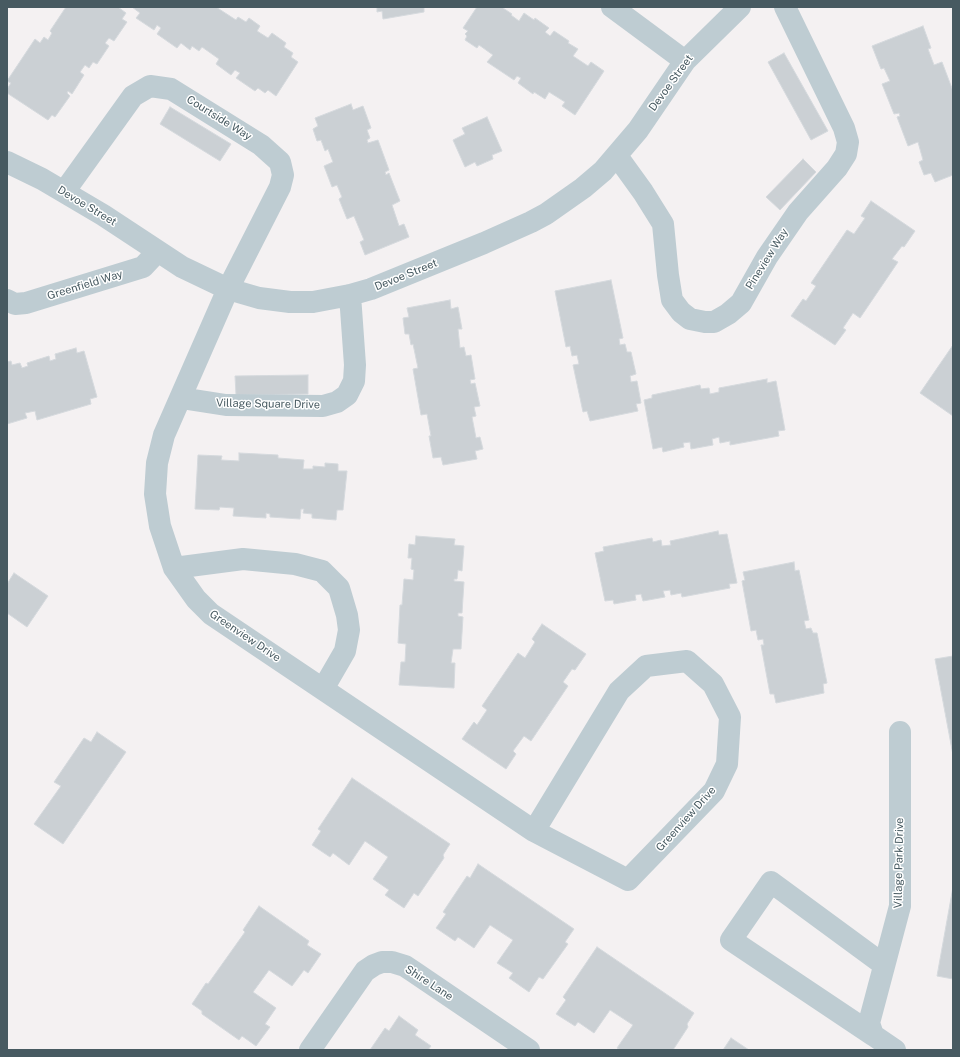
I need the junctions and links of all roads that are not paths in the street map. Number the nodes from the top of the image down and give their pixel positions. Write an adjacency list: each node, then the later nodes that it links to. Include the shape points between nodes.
1 (612, 7): 4 (street)
2 (740, 7): 4 (street, Devoe Street)
3 (785, 7): 5 (street, Pineview Way, via 844,128 848,142 846,154 798,212 740,303 728,314 714,322 690,319 672,300 663,224)
4 (685, 61): 5 (street, Devoe Street)
5 (617, 156): 10 (street, Devoe Street, via 604,171 583,188 536,220)
6 (7, 162): 7 (street, Devoe Street)
7 (64, 192): 8 (street, Devoe Street); 9 (street, Courtside Way, via 132,96 150,86 171,89 262,145 280,162 283,175 280,187)
8 (158, 251): 9 (street, Devoe Street, via 182,267); 11 (street, Greenfield Way, via 143,267 26,303 15,304)
9 (228, 290): 10 (street, Devoe Street, via 290,302 312,302); 12 (street, Greenview Drive)
10 (350, 296): 12 (street, Village Square Drive, via 354,381 348,395 337,402 323,406 226,405)
11 (7, 300)
12 (181, 398): 13 (street, Greenview Drive, via 164,436 157,463 156,494 160,526)
13 (174, 568): 14 (street, Greenview Drive, via 196,599 211,614); 14 (street, via 243,558 295,564 322,571 339,588 349,630 345,651)
14 (323, 689): 16 (street, Greenview Drive)
15 (900, 732): 17 (street, Village Park Drive, via 900,906)
16 (534, 831): 16 (street, Greenview Drive, via 628,880 714,791 727,764 730,717 713,684 686,661 646,666 619,691)
17 (884, 964): 18 (street, Village Park Drive, via 869,1023); 18 (street, via 771,882 731,940)
18 (873, 1035): 21 (street)
19 (310, 1050): 20 (street, Shire Lane, via 365,971 382,962 405,966)
20 (529, 1050)
21 (895, 1050)

